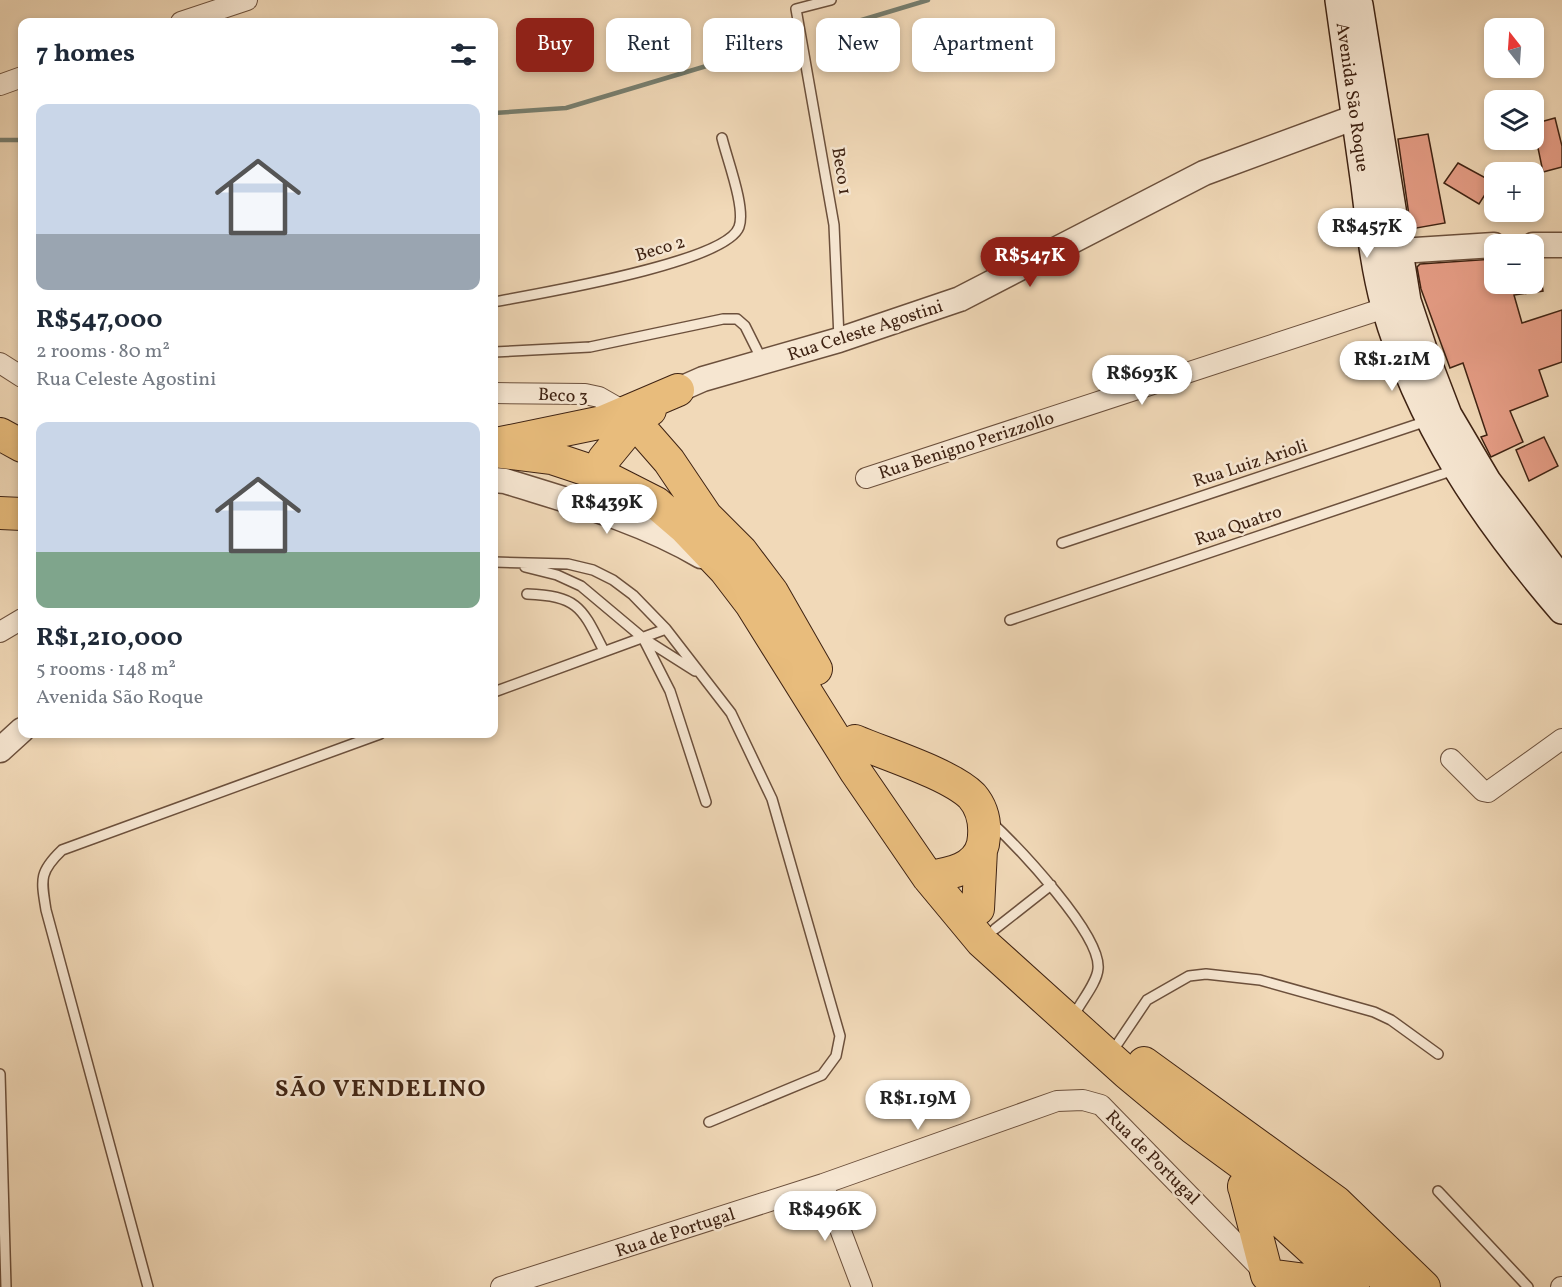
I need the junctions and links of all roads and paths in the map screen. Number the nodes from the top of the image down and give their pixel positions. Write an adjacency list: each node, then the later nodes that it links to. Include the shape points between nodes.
1 (247, 0): 5 (street)
2 (831, 0): 16 (lane, Beco 1, via 796,9 834,225)
3 (1339, 0): 8 (main road, Avenida São Roque)
4 (1358, 0): 8 (main road, Avenida São Roque)
5 (194, 18)
6 (18, 78): 7 (street)
7 (0, 85)
8 (1365, 113): 13 (main road, Avenida São Roque); 14 (main road, Avenida São Roque); 16 (street, Rua Celeste Agostini, via 1204,174 960,299)
9 (722, 138): 15 (lane, Beco 2, via 741,215 739,229 730,240 663,267)
10 (1544, 245): 11 (street)
11 (1562, 245)
12 (1484, 246): 13 (street)
13 (1400, 251): 14 (main road, Avenida São Roque)
14 (1392, 300): 24 (main road, Avenida São Roque); 35 (street, Rua Benigno Perizzollo)
15 (498, 301)
16 (839, 340): 18 (street, Rua Celeste Agostini)
17 (498, 352): 18 (lane, via 590,347 737,319 745,326)
18 (763, 362): 21 (street, Rua Celeste Agostini)
19 (0, 363): 20 (street)
20 (18, 374)
21 (678, 390): 23 (highway); 32 (highway, via 667,413)
22 (498, 393): 23 (street, Beco 3, via 585,394 599,397)
23 (632, 416): 26 (highway); 31 (highway); 32 (highway)
24 (1438, 418): 34 (main road, Avenida São Roque); 40 (lane, Rua Luiz Arioli)
25 (0, 434): 27 (highway)
26 (498, 444): 31 (highway, via 562,447); 43 (highway, via 597,473 656,503)
27 (18, 445)
28 (0, 447): 29 (highway)
29 (18, 447)
30 (0, 456): 33 (highway)
31 (604, 459): 39 (highway)
32 (669, 461): 39 (highway)
33 (18, 465)
34 (1466, 466): 44 (main road, Avenida São Roque, via 1487,481); 46 (main road, Avenida São Roque, via 1498,530); 47 (lane, Rua Quatro)
35 (866, 478)
36 (498, 480): 43 (street, via 623,518 668,536)
37 (0, 513): 38 (highway)
38 (18, 514)
39 (706, 516): 58 (highway, via 741,551 772,592)
40 (1062, 543)
41 (498, 562): 42 (lane)
42 (511, 563): 49 (lane, via 568,564 593,570 633,595); 51 (lane, via 581,586)
43 (725, 570): 64 (highway, via 752,604 856,772)
44 (1562, 581)
45 (527, 594): 52 (lane, via 569,600 584,612)
46 (1562, 610)
47 (1010, 620)
48 (18, 621): 50 (street)
49 (666, 629): 51 (lane); 53 (lane)
50 (0, 632)
51 (643, 638): 52 (lane); 53 (lane); 61 (lane, via 670,691)
52 (604, 651): 54 (lane)
53 (700, 674): 71 (lane, via 731,713 772,799 840,1036 836,1056 822,1075)
54 (498, 691)
55 (18, 734): 59 (street)
56 (369, 738): 81 (lane, via 62,850 46,865 41,879 46,910)
57 (1562, 739): 60 (street, via 1488,792)
58 (855, 741): 62 (highway, via 950,781 972,796); 64 (highway, via 917,836)
59 (0, 750)
60 (1451, 759)
61 (706, 802)
62 (983, 814): 63 (highway); 65 (lane)
63 (981, 850): 64 (highway, via 973,863); 66 (highway)
64 (938, 876): 66 (highway); 72 (highway, via 982,942)
65 (1051, 885): 66 (lane); 67 (lane, via 1094,947 1098,962 1098,971)
66 (986, 919): 67 (highway)
67 (1077, 1010): 68 (highway)
68 (1118, 1043): 69 (lane, via 1147,1000 1189,976 1206,974 1260,980 1374,1012); 79 (highway, via 1336,1202)
69 (1438, 1054)
70 (0, 1074): 80 (lane)
71 (709, 1122)
72 (1192, 1127): 74 (highway); 77 (highway)
73 (823, 1184): 78 (street, Rua de Portugal, via 1057,1101 1083,1100 1101,1105); 82 (street, Rua de Portugal); 83 (street)
74 (1244, 1186): 76 (highway); 78 (highway)
75 (1438, 1191): 86 (lane)
76 (1295, 1235): 77 (highway); 78 (highway); 84 (highway)
77 (1344, 1239): 79 (highway)
78 (1267, 1275): 84 (highway)
79 (1408, 1281): 85 (highway)
80 (6, 1287)
81 (148, 1287)
82 (501, 1287)
83 (862, 1287)
84 (1353, 1287)
85 (1436, 1287)
86 (1528, 1287)

